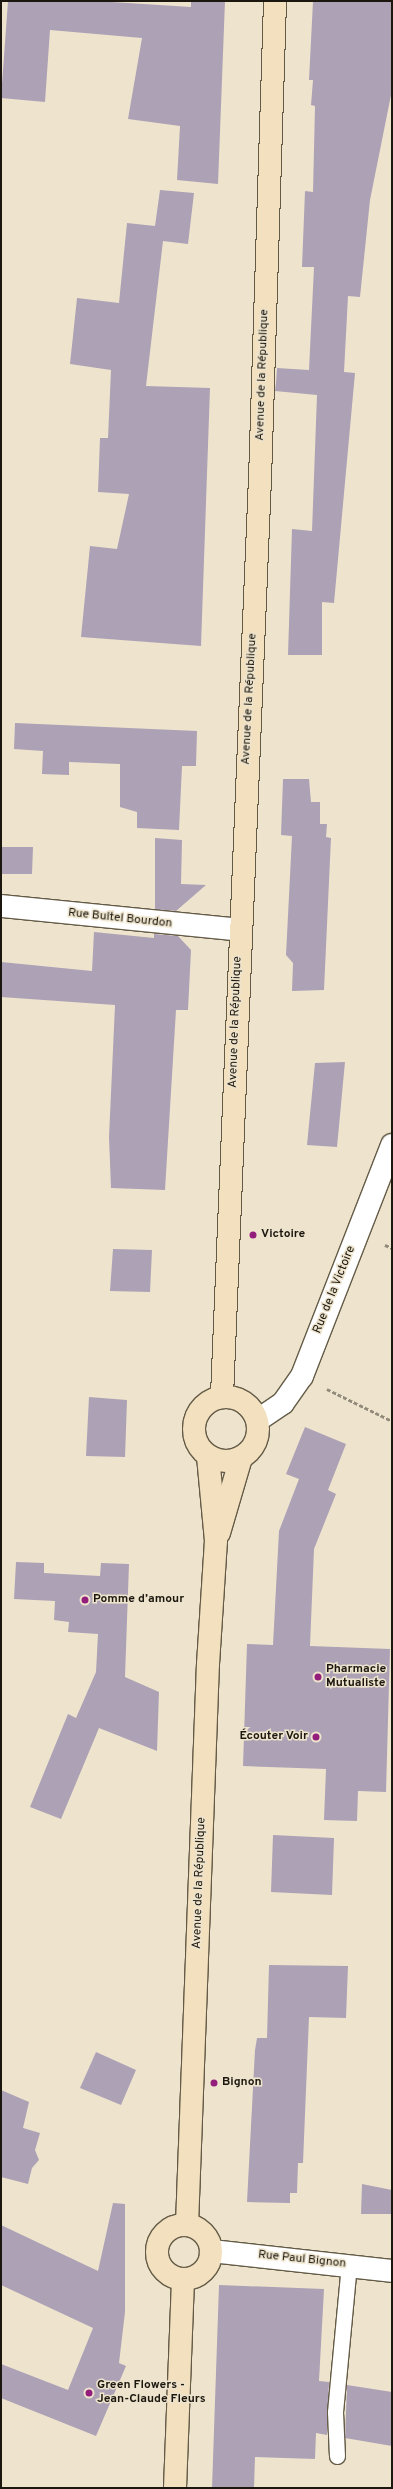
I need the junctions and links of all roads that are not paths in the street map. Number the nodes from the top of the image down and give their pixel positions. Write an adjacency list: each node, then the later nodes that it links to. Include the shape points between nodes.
1 (275, 1): 3 (main road, Avenue de la République, via 260,471)
2 (1, 906): 3 (street, Rue Bultel Bourdon)
3 (240, 930): 5 (main road, Avenue de la République)
4 (392, 1145): 6 (street, Rue de la Victoire, via 302,1376 283,1404)
5 (222, 1396): 6 (main road, via 244,1401); 7 (main road, via 204,1405 194,1422 196,1441)
6 (258, 1420): 8 (main road, via 259,1433 254,1446)
7 (208, 1456): 8 (main road, via 220,1461); 9 (main road, Avenue de la République)
8 (240, 1458): 9 (main road, Avenue de la République)
9 (216, 1542): 10 (main road, Avenue de la République, via 207,1677)
10 (187, 2225): 11 (main road, via 208,2239); 14 (main road, via 174,2226 164,2233 157,2250 162,2268 171,2277)
11 (211, 2251): 12 (street, Rue Paul Bignon); 14 (main road, via 204,2271)
12 (349, 2265): 13 (street, Rue Paul Bignon); 15 (lane, via 334,2412)
13 (392, 2272)
14 (183, 2280): 16 (main road)
15 (337, 2456)
16 (174, 2488)

